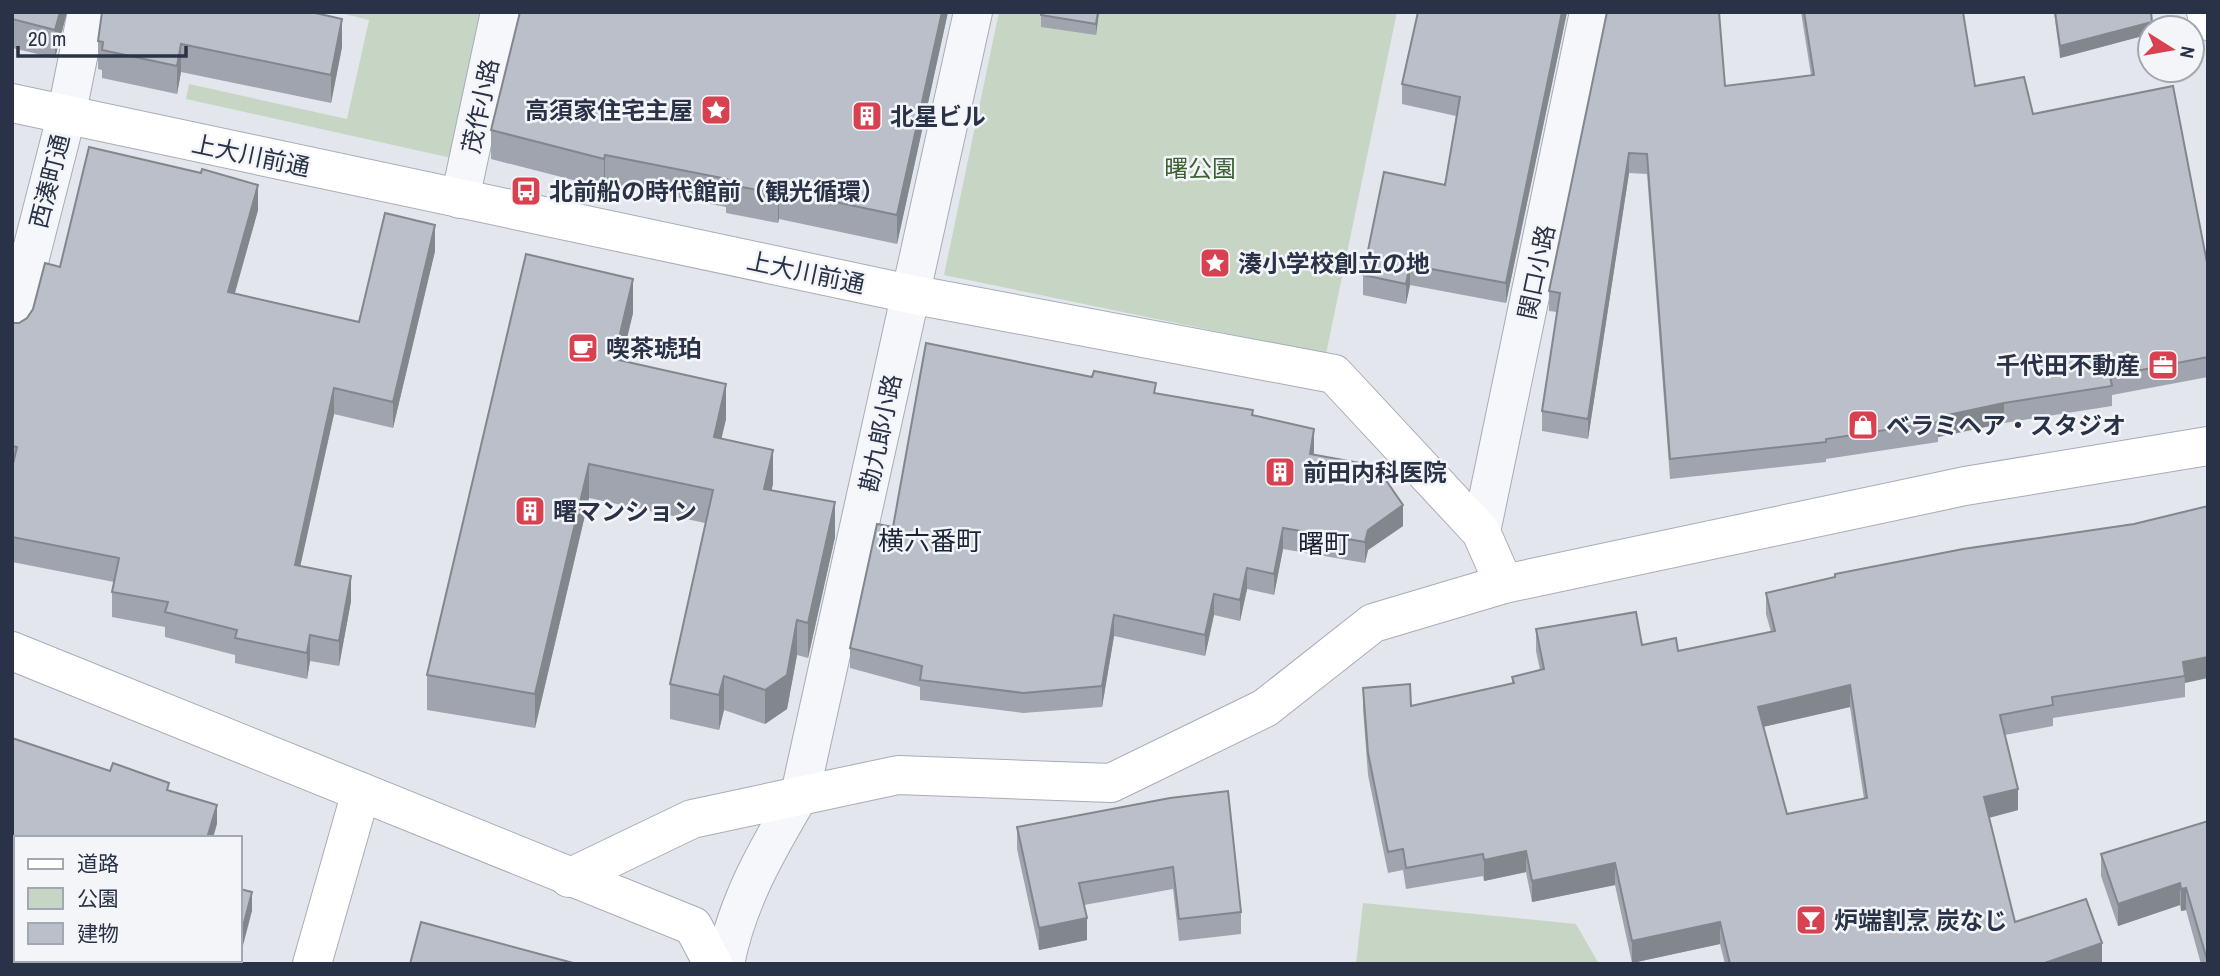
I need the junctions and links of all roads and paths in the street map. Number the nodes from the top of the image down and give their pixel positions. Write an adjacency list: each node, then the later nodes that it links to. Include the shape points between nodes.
1 (87, 12): 8 (street, 西湊町通)
2 (500, 12): 9 (street, 茂作小路)
3 (973, 12): 10 (street, 勘九郎小路)
4 (1589, 12): 13 (street, 関口小路)
5 (2206, 12): 6 (street)
6 (2208, 20)
7 (12, 103): 8 (street, 上大川前通)
8 (66, 117): 9 (street, 上大川前通); 11 (street, 西湊町通)
9 (460, 199): 10 (street, 上大川前通)
10 (910, 294): 13 (street, 上大川前通, via 1334,374); 17 (street, 勘九郎小路)
11 (12, 328)
12 (2208, 446): 14 (street, via 1965,486)
13 (1481, 532): 14 (street, 上大川前通)
14 (1504, 584): 17 (street, via 1373,623 1265,708 1111,783 898,775)
15 (12, 651): 16 (street)
16 (361, 792): 18 (street); 19 (street)
17 (800, 794): 18 (street, via 692,819); 21 (street, 勘九郎小路, via 748,890)
18 (569, 878): 20 (street, via 694,926)
19 (312, 964)
20 (713, 964)
21 (725, 964)

